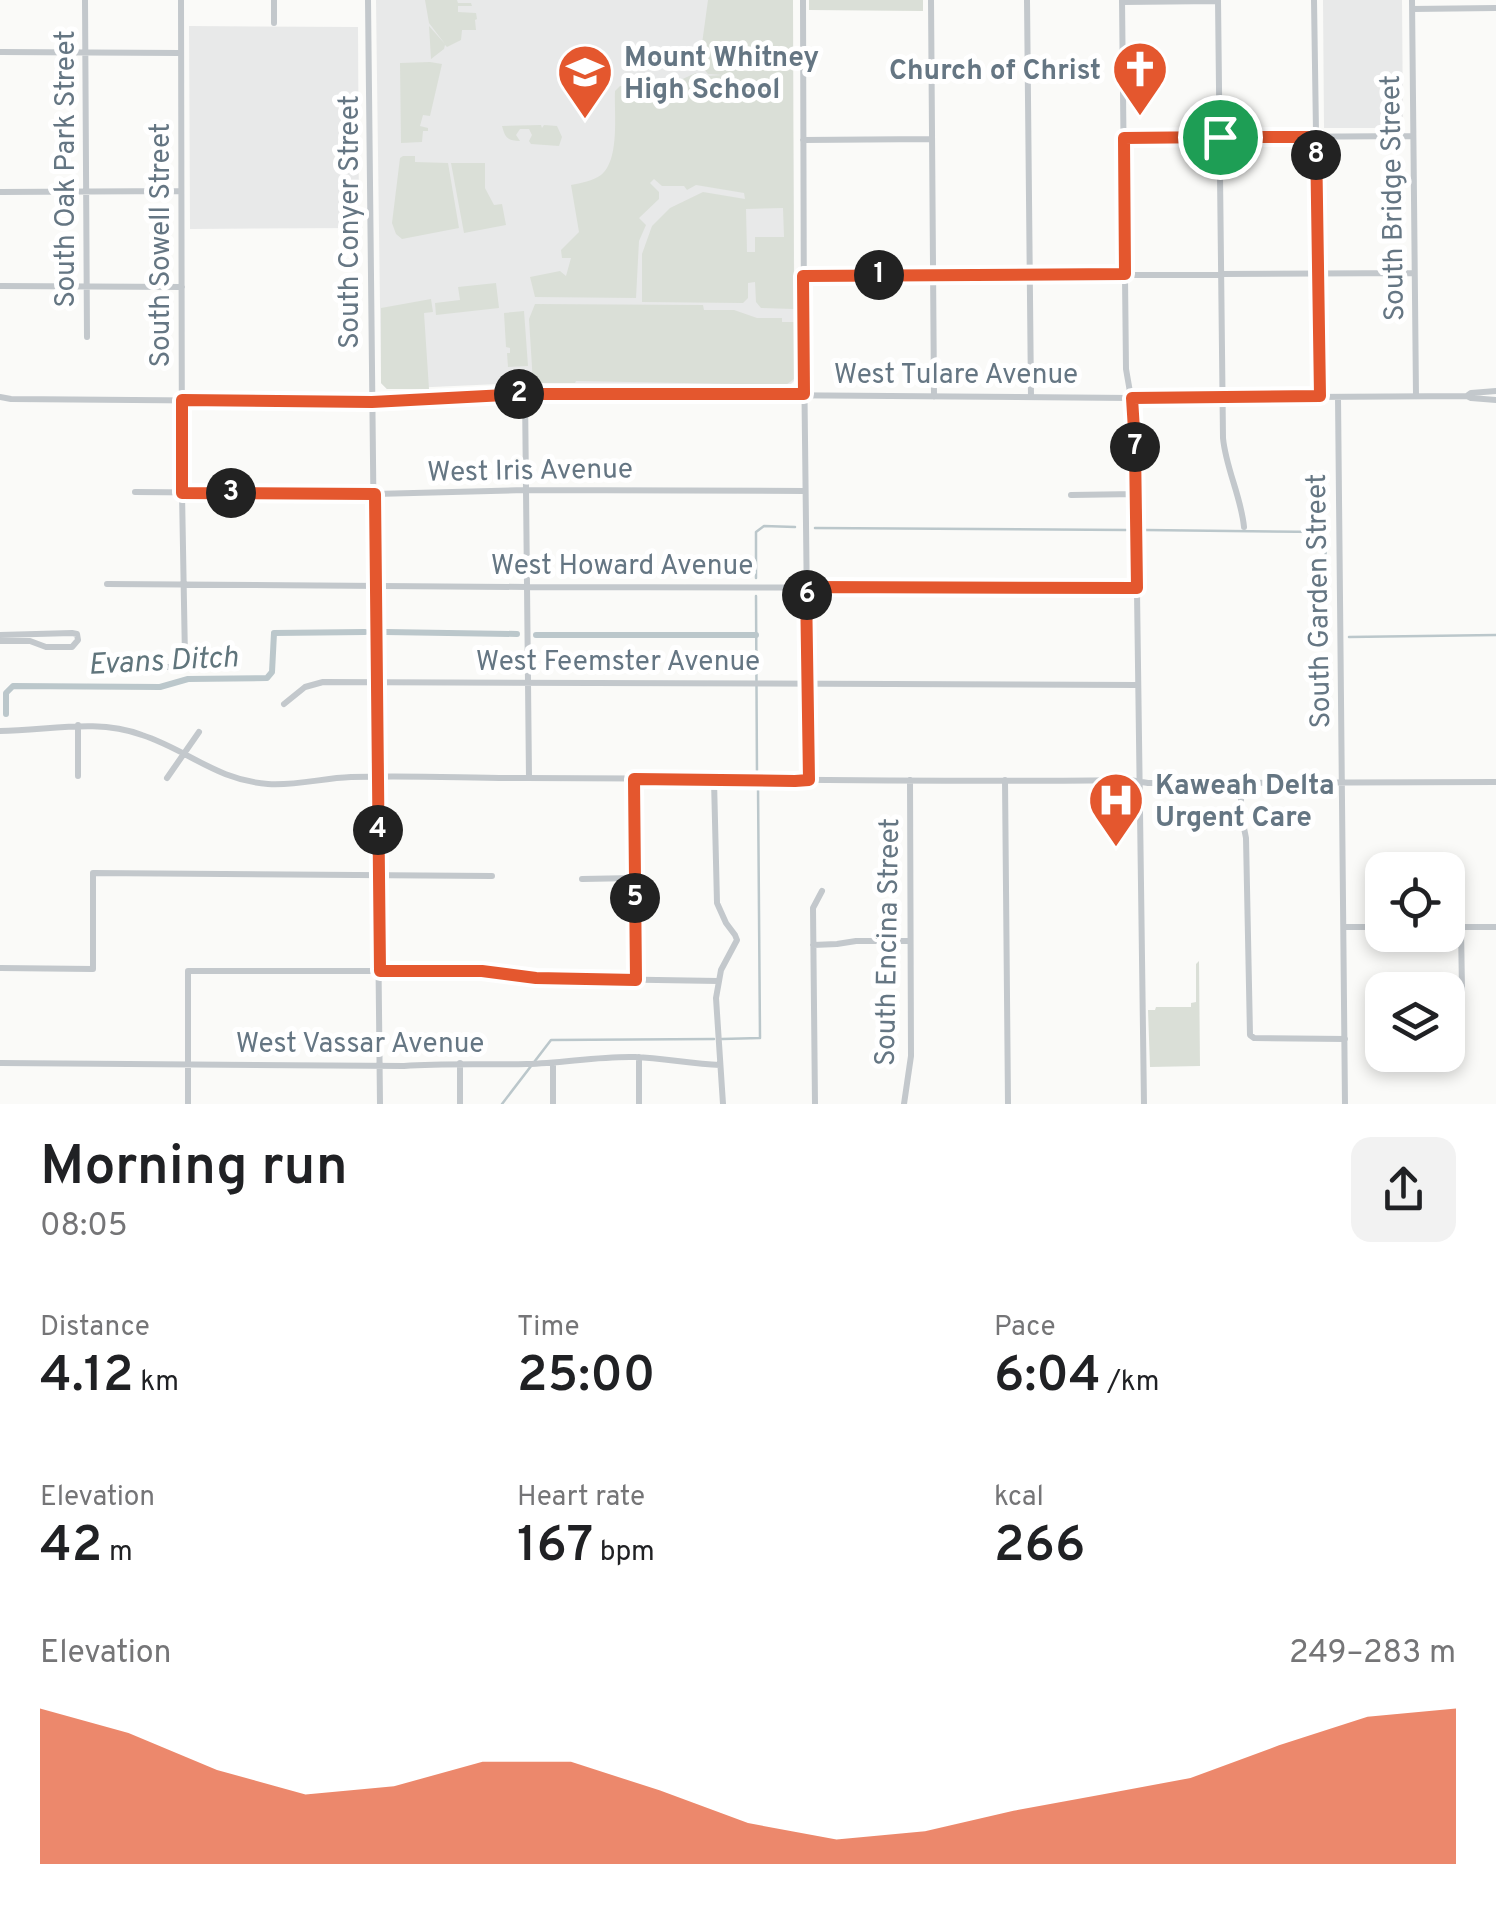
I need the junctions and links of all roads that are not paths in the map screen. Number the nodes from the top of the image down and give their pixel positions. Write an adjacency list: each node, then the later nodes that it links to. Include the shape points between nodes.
1 (85, 0): 16 (street, South Oak Park Street)
2 (180, 0): 17 (street, South Sowell Street)
3 (274, 0): 14 (street)
4 (368, 0): 52 (street, South Conyer Street)
5 (803, 0): 23 (street)
6 (931, 0): 22 (street)
7 (1027, 0): 30 (street)
8 (1314, 0): 20 (street)
9 (1412, 0): 13 (street, South Bridge Street)
10 (1122, 1): 11 (street); 21 (street)
11 (1218, 1): 19 (street)
12 (1496, 8): 13 (street)
13 (1412, 10): 18 (street, South Bridge Street)
14 (274, 24)
15 (0, 52): 16 (street)
16 (86, 52): 17 (street); 25 (street, South Oak Park Street)
17 (180, 53): 26 (street, South Sowell Street)
18 (1413, 136): 20 (street); 28 (street, South Bridge Street)
19 (1220, 137): 20 (street); 21 (street); 32 (street)
20 (1316, 137): 27 (street)
21 (1124, 138): 31 (street)
22 (932, 139): 23 (street); 29 (street)
23 (803, 140): 33 (street)
24 (0, 192): 25 (street)
25 (86, 192): 26 (street); 35 (street, South Oak Park Street)
26 (182, 192): 36 (street, South Sowell Street)
27 (1318, 273): 28 (street); 32 (street); 43 (street)
28 (1414, 273): 44 (street, South Bridge Street)
29 (932, 274): 30 (street); 33 (street); 41 (street)
30 (1030, 274): 31 (street); 47 (street)
31 (1125, 274): 32 (street); 49 (street)
32 (1222, 274): 42 (street)
33 (803, 276): 40 (street)
34 (0, 286): 35 (street)
35 (86, 286): 36 (street); 37 (street, South Oak Park Street)
36 (182, 287): 50 (street, South Sowell Street)
37 (87, 337)
38 (1496, 391): 45 (street)
39 (525, 394): 40 (street, West Tulare Avenue); 52 (street, West Tulare Avenue); 53 (street)
40 (804, 394): 41 (street, West Tulare Avenue); 54 (street)
41 (934, 396): 47 (street, West Tulare Avenue)
42 (1222, 396): 43 (street, West Tulare Avenue); 49 (street, West Tulare Avenue); 60 (street, via 1224,454)
43 (1320, 396): 48 (street, West Tulare Avenue)
44 (1416, 396): 45 (street, West Tulare Avenue); 48 (street, West Tulare Avenue)
45 (1467, 396): 51 (street)
46 (0, 397): 50 (street, West Tulare Avenue)
47 (1031, 397): 49 (street, West Tulare Avenue)
48 (1338, 397): 88 (street, South Garden Street)
49 (1132, 398): 58 (street)
50 (182, 400): 52 (street, West Tulare Avenue); 56 (street, South Sowell Street)
51 (1496, 400)
52 (372, 402): 57 (street, South Conyer Street)
53 (525, 490): 54 (street, West Iris Avenue); 57 (street, West Iris Avenue); 64 (street)
54 (805, 491): 65 (street)
55 (135, 492): 56 (street, West Iris Avenue)
56 (182, 493): 57 (street, West Iris Avenue); 62 (street, South Sowell Street)
57 (375, 494): 63 (street, South Conyer Street)
58 (1136, 494): 59 (street); 66 (street)
59 (1071, 495)
60 (1244, 528)
61 (107, 584): 62 (street, West Howard Avenue)
62 (183, 584): 63 (street, West Howard Avenue); 68 (street, South Sowell Street, via 185,658 178,668)
63 (376, 585): 64 (street, West Howard Avenue); 69 (street, South Conyer Street)
64 (527, 587): 65 (street, West Howard Avenue); 70 (street)
65 (806, 587): 66 (street, West Howard Avenue); 71 (street)
66 (1137, 588): 72 (street)
67 (0, 638): 67 (street, via 46,647 72,647 78,640 75,633)
68 (106, 667)
69 (376, 682): 70 (street, West Feemster Avenue); 73 (street, West Feemster Avenue, via 324,682); 80 (street, South Conyer Street)
70 (528, 682): 71 (street, West Feemster Avenue); 81 (street)
71 (807, 684): 72 (street, West Feemster Avenue); 84 (street)
72 (1138, 685): 87 (street)
73 (284, 704)
74 (78, 725): 75 (street); 77 (street, via 120,728); 78 (street)
75 (0, 731)
76 (199, 732): 77 (street)
77 (184, 755): 79 (street); 80 (street, via 265,784)
78 (78, 776)
79 (168, 778)
80 (378, 778): 81 (street); 91 (street, South Conyer Street)
81 (529, 778): 82 (street)
82 (634, 779): 83 (street); 93 (street)
83 (714, 780): 84 (street); 105 (street, via 717,903 737,940)
84 (809, 780): 85 (street)
85 (910, 780): 86 (street); 100 (street, South Encina Street)
86 (1005, 780): 87 (street); 122 (street)
87 (1139, 782): 90 (street); 123 (street)
88 (1342, 782): 89 (street); 90 (street); 96 (street, South Garden Street)
89 (1496, 782)
90 (1241, 783): 106 (street, via 1250,1035)
91 (379, 874): 92 (street); 102 (street, via 93,873 93,968); 103 (street, South Conyer Street)
92 (492, 876)
93 (635, 878): 94 (street); 104 (street)
94 (582, 879)
95 (822, 891): 101 (street, via 812,908)
96 (1344, 927): 97 (street); 106 (street, South Garden Street)
97 (1365, 927)
98 (1465, 927): 99 (street)
99 (1496, 927)
100 (910, 941): 101 (street); 121 (street, South Encina Street, via 911,1056)
101 (813, 945): 120 (street)
102 (0, 968)
103 (380, 971): 104 (street); 111 (street, via 188,971); 113 (street, South Conyer Street)
104 (636, 980): 105 (street)
105 (718, 981): 112 (street)
106 (1344, 1039): 124 (street, South Garden Street)
107 (639, 1057): 110 (street, West Vassar Avenue); 112 (street, West Vassar Avenue); 118 (street)
108 (0, 1063): 111 (street, West Vassar Avenue)
109 (460, 1063): 110 (street, West Vassar Avenue); 113 (street, West Vassar Avenue); 116 (street)
110 (553, 1063): 117 (street)
111 (188, 1064): 113 (street, West Vassar Avenue); 114 (street)
112 (720, 1065): 119 (street)
113 (380, 1066): 115 (street, South Conyer Street)
114 (188, 1104)
115 (380, 1104)
116 (460, 1104)
117 (553, 1104)
118 (639, 1104)
119 (722, 1104)
120 (814, 1104)
121 (904, 1104)
122 (1008, 1104)
123 (1144, 1104)
124 (1345, 1104)

